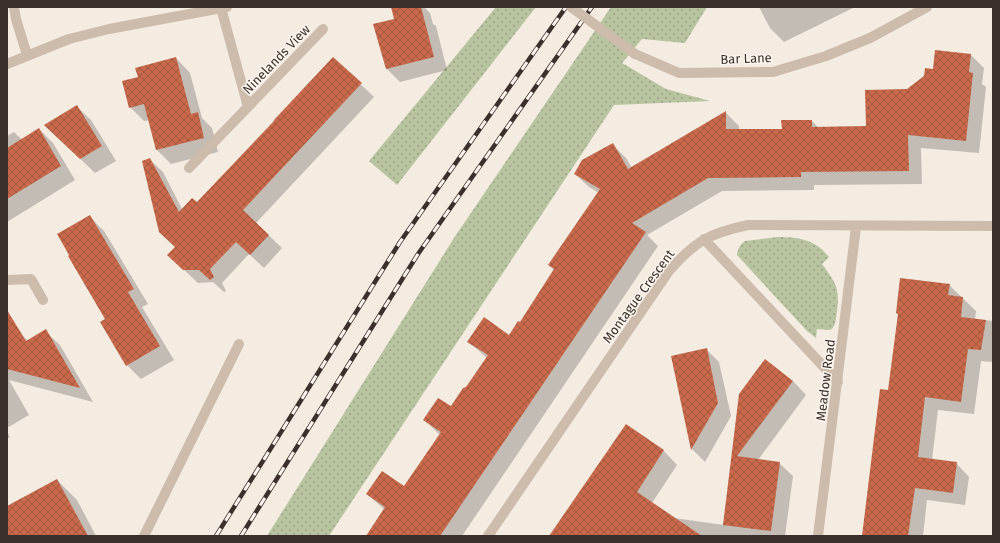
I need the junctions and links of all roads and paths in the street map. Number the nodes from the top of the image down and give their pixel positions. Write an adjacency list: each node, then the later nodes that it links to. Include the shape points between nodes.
1 (14, 7): 6 (street)
2 (571, 7): 3 (street, Bar Lane, bridge, via 635,54 679,73 773,72 826,56 870,38)
3 (927, 7)
4 (224, 8): 6 (street, via 109,29 69,39); 8 (street, Ninelands View)
5 (323, 29): 8 (street, Ninelands View)
6 (27, 55): 7 (street)
7 (7, 64)
8 (248, 107): 9 (street, Ninelands View)
9 (189, 168)
10 (993, 226): 11 (street, Montague Crescent)
11 (856, 227): 12 (street, Montague Crescent, via 748,225 725,230); 16 (street, Meadow Road)
12 (704, 239): 16 (street); 18 (street, Montague Crescent, via 684,253 669,271)
13 (7, 280): 14 (street, via 31,279)
14 (43, 300)
15 (239, 344): 17 (street)
16 (838, 382): 19 (street, Meadow Road)
17 (144, 536)
18 (488, 536)
19 (818, 536)

